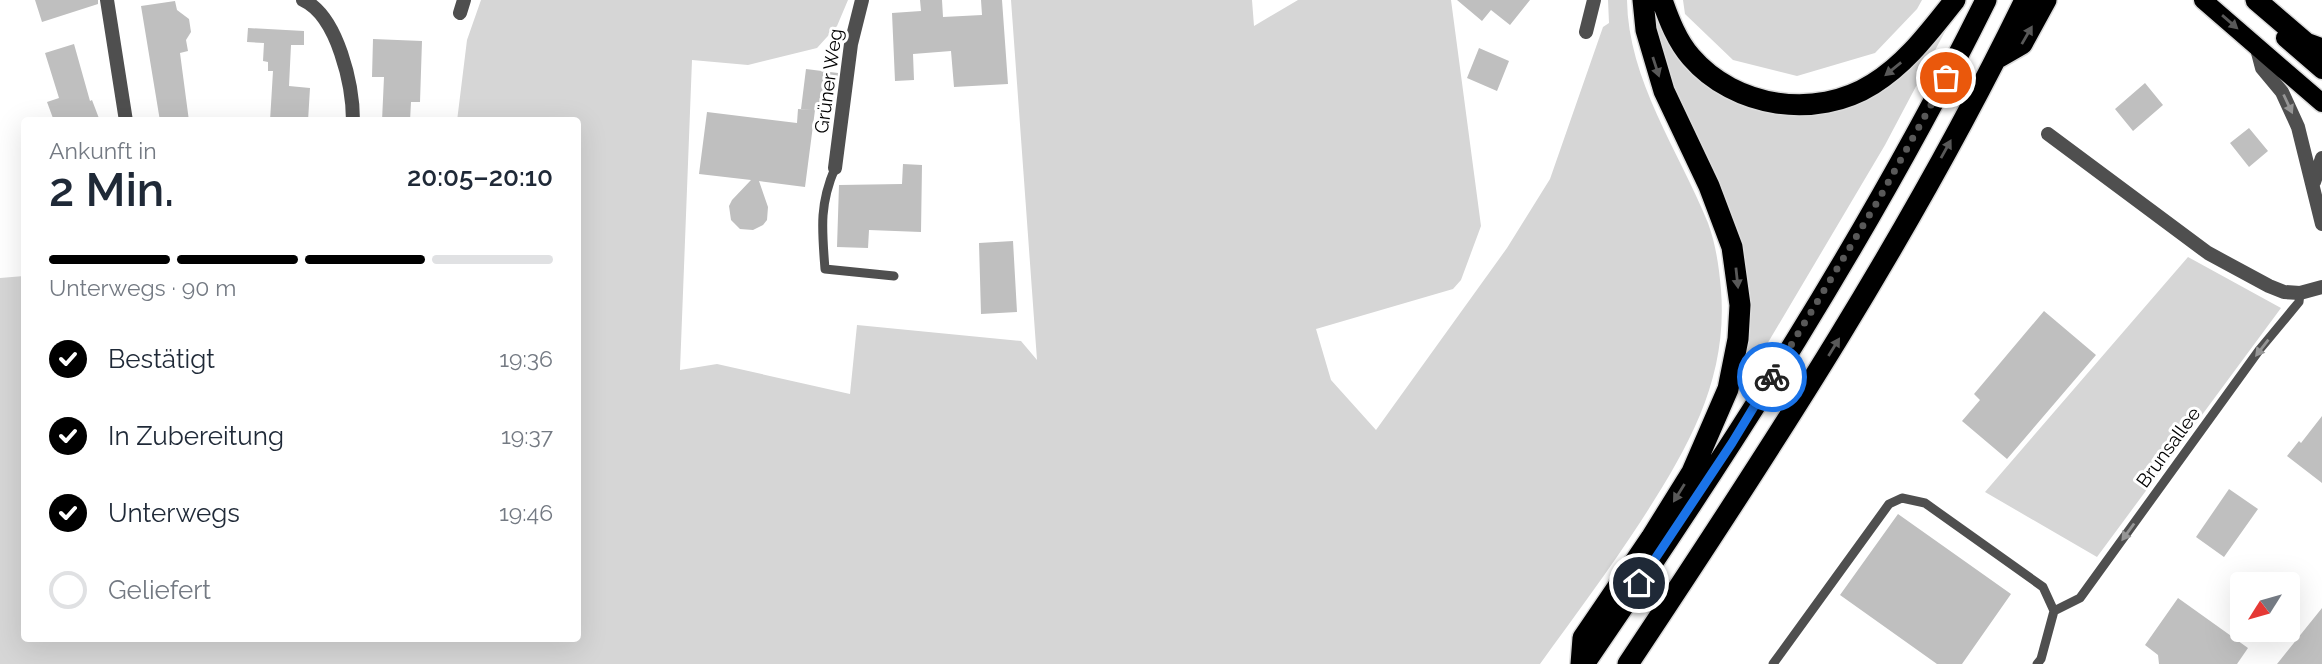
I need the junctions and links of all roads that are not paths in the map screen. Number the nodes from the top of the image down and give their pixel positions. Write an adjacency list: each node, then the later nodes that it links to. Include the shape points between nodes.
1 (107, 0): 20 (street)
2 (303, 0): 21 (street, via 316,6 339,47 353,96)
3 (862, 0): 24 (street, Grüner Weg, via 851,44)
4 (1594, 0): 14 (street)
5 (1643, 0): 32 (highway, one-way to 32, via 1646,30 1664,91 1732,247 1740,305 1738,339 1728,388 1698,460 1583,638)
6 (1662, 0): 7 (highway, one-way to 6, via 1908,57 1872,85 1805,106 1763,101 1706,72 1679,40)
7 (1955, 0)
8 (1986, 0): 32 (highway, via 1879,199 1745,423)
9 (2025, 0): 17 (highway)
10 (2046, 0): 17 (highway, one-way to 10, via 2022,44)
11 (2203, 0): 15 (main road, one-way to 15)
12 (2244, 0): 18 (main road)
13 (2256, 0): 16 (highway, via 2306,43)
14 (1586, 32)
15 (2256, 45): 19 (main road); 25 (street, one-way to 25, via 2262,68 2282,92 2298,127)
16 (2322, 49)
17 (1996, 59): 33 (highway, one-way to 17, via 1857,311)
18 (2322, 70)
19 (2322, 103)
20 (125, 117)
21 (353, 117)
22 (2048, 134): 29 (street, via 2208,253 2269,286)
23 (2322, 158): 25 (street)
24 (835, 168): 27 (lane, via 825,191 825,269)
25 (2314, 184): 26 (street)
26 (2322, 224)
27 (894, 276)
28 (2322, 287): 29 (street)
29 (2300, 293): 30 (lane, Brunsallee, one-way to 30, via 2299,302 2080,598)
30 (2054, 611): 31 (lane); 34 (lane, via 2043,587 1925,503 1902,498 1889,504)
31 (2041, 662)
32 (1583, 664)
33 (1629, 664)
34 (1773, 664)

